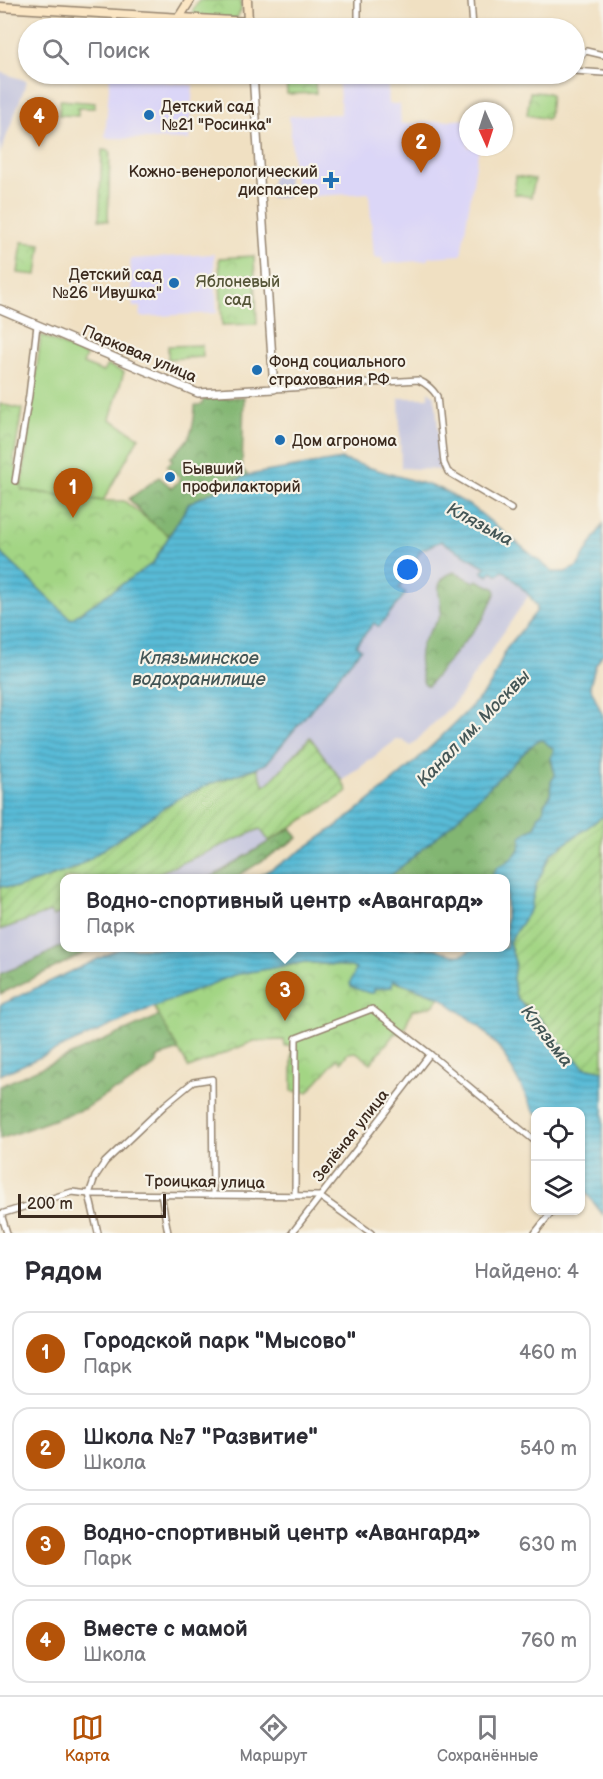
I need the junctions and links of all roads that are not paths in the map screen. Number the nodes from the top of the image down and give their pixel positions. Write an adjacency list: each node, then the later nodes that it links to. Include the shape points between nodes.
1 (190, 0): 7 (main road)
2 (246, 0): 8 (main road)
3 (358, 0): 9 (street)
4 (471, 0): 10 (street)
5 (0, 7): 6 (main road)
6 (163, 18)
7 (179, 18)
8 (248, 18)
9 (358, 18)
10 (472, 18)
11 (585, 52): 12 (street)
12 (603, 55)
13 (585, 72): 14 (street)
14 (603, 73)
15 (254, 84): 18 (street)
16 (0, 309): 17 (street, Парковая улица)
17 (38, 325): 18 (street, Парковая улица, via 198,393); 19 (street)
18 (274, 389): 20 (street, Парковая улица, via 418,380 432,388 436,396 448,472)
19 (15, 482)
20 (511, 509)
21 (430, 1054): 22 (street); 26 (street, via 372,1009 296,1038); 27 (street, Зелёная улица)
22 (531, 1138)
23 (89, 1194): 24 (street, Троицкая улица); 25 (street, via 105,1162 148,1121 193,1082 212,1079); 28 (street, Троицкая улица, via 72,1192); 31 (street)
24 (161, 1194): 25 (street, Троицкая улица); 32 (street)
25 (213, 1196): 26 (street, Троицкая улица)
26 (295, 1196): 27 (street, Троицкая улица)
27 (319, 1196): 33 (street, Зелёная улица); 34 (street)
28 (1, 1214): 30 (street)
29 (549, 1215): 35 (street)
30 (7, 1233)
31 (98, 1233)
32 (168, 1233)
33 (292, 1233)
34 (371, 1233)
35 (535, 1233)

